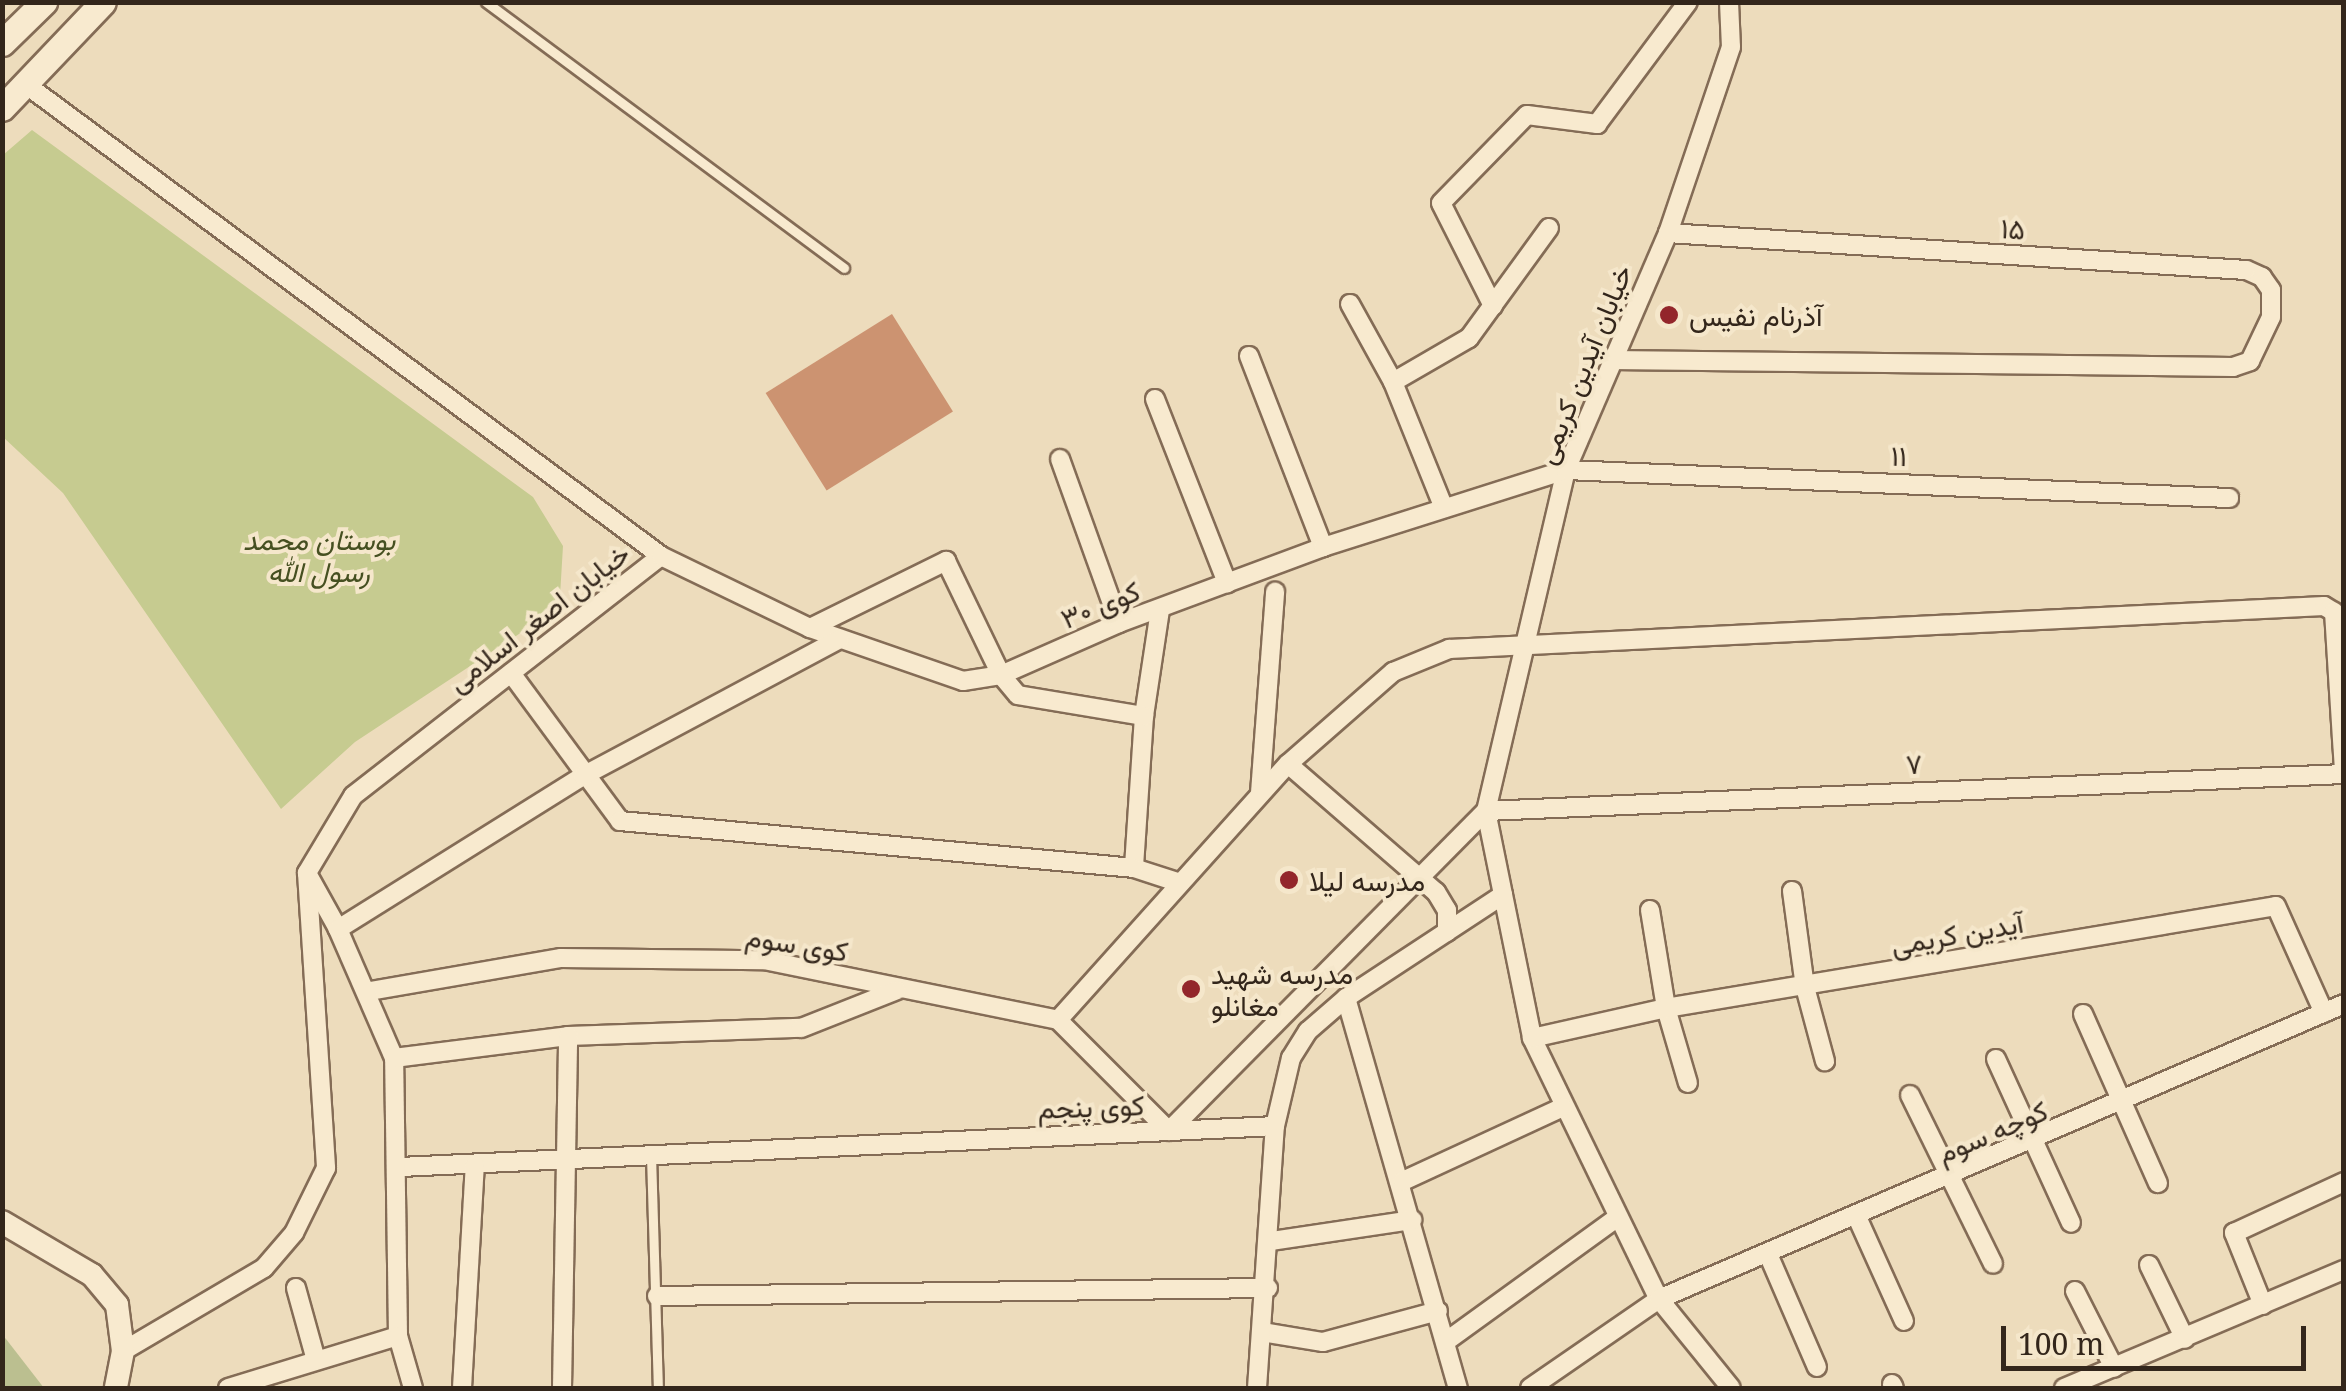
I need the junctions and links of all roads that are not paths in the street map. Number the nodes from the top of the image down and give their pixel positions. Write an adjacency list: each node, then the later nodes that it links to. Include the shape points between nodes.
1 (44, 2): 6 (main road)
2 (103, 2): 7 (main road)
3 (486, 2): 11 (lane)
4 (1688, 2): 13 (street, via 1597,124 1526,115 1441,203)
5 (1729, 2): 10 (street, خیابان آیدین کریمی, via 1731,46)
6 (2, 43)
7 (28, 86): 8 (main road); 23 (street, خیابان اصغر اسلامی)
8 (2, 108)
9 (1548, 228): 13 (street)
10 (1668, 233): 15 (street, خیابان آیدین کریمی); 15 (street, ۱۵, via 2246,270 2270,290 2271,318 2250,361 2232,367)
11 (844, 268)
12 (1350, 304): 16 (street)
13 (1493, 306): 16 (street, via 1469,338)
14 (1249, 356): 22 (street)
15 (1611, 360): 19 (street, خیابان آیدین کریمی)
16 (1392, 382): 21 (street)
17 (1155, 400): 24 (street)
18 (1060, 459): 27 (street)
19 (1566, 470): 20 (street, ۱۱); 21 (street, کوی ۳۰); 30 (street, خیابان آیدین کریمی)
20 (2228, 498)
21 (1444, 508): 22 (street, کوی ۳۰)
22 (1323, 547): 24 (street, کوی ۳۰)
23 (661, 556): 28 (street, کوی ۳۰); 31 (street, خیابان اصغر اسلامی)
24 (1227, 583): 26 (street, کوی ۳۰)
25 (1275, 592): 37 (street)
26 (1160, 610): 27 (street, کوی ۳۰); 33 (street)
27 (1119, 623): 32 (street, کوی ۳۰)
28 (810, 628): 29 (street, کوی ۳۰); 32 (street, via 946,561)
29 (840, 639): 32 (street, کوی ۳۰, via 964,681); 36 (street)
30 (1530, 644): 34 (street, via 1449,649 1394,672); 35 (street, via 2324,606 2334,612); 38 (street, خیابان آیدین کریمی)
31 (511, 673): 36 (street); 40 (street, خیابان اصغر اسلامی, via 353,796)
32 (1002, 675): 33 (street, via 1018,695)
33 (1144, 716): 39 (street)
34 (1288, 764): 37 (street); 42 (street)
35 (2344, 771): 38 (street, ۷)
36 (583, 776): 39 (street, via 620,821); 46 (street)
37 (1260, 793): 41 (street)
38 (1486, 811): 42 (street, کوی پنجم); 44 (street)
39 (1134, 868): 41 (street)
40 (306, 873): 46 (street); 101 (street, via 326,1168 294,1233 264,1268)
41 (1177, 882): 56 (street)
42 (1418, 883): 47 (street, via 1442,900); 63 (street, کوی پنجم)
43 (1792, 891): 48 (street)
44 (1503, 896): 47 (street); 58 (street)
45 (1650, 910): 53 (street)
46 (338, 929): 50 (street)
47 (1447, 932): 51 (street)
48 (1805, 986): 53 (street, آیدین کریمی); 54 (street, آیدین کریمی, via 2276,906); 61 (street)
49 (898, 990): 50 (street, کوی سوم, via 764,960 561,958); 56 (street, کوی سوم); 57 (street, via 801,1028)
50 (370, 991): 59 (street)
51 (1346, 998): 67 (street, via 1308,1031 1291,1058); 76 (street)
52 (2344, 1004): 54 (street, کوچه سوم)
53 (1666, 1008): 58 (street, آیدین کریمی); 62 (street)
54 (2324, 1013): 65 (street, کوچه سوم)
55 (2083, 1014): 65 (street)
56 (1058, 1020): 69 (street)
57 (568, 1036): 59 (street); 72 (street)
58 (1532, 1038): 66 (street)
59 (394, 1058): 74 (street)
60 (1996, 1059): 70 (street)
61 (1825, 1060)
62 (1688, 1083)
63 (1214, 1085): 68 (street, via 1213,1111); 69 (street, کوی پنجم)
64 (1910, 1096): 75 (street)
65 (2124, 1104): 70 (street, کوچه سوم); 78 (street)
66 (1563, 1106): 76 (street); 80 (street)
67 (1275, 1126): 68 (street); 84 (street)
68 (1236, 1127): 69 (street)
69 (1169, 1131): 71 (street, کوی پنجم)
70 (2034, 1143): 75 (street, کوچه سوم); 83 (street)
71 (650, 1155): 72 (street, کوی پنجم); 92 (lane)
72 (565, 1158): 73 (street, کوی پنجم); 110 (street)
73 (475, 1165): 74 (street, کوی پنجم); 109 (street)
74 (400, 1168): 98 (street)
75 (1950, 1179): 79 (street, کوچه سوم); 86 (street)
76 (1403, 1181): 81 (street)
77 (2344, 1182): 94 (street, via 2234,1233)
78 (2158, 1183)
79 (1856, 1217): 85 (street, کوچه سوم); 96 (street)
80 (1615, 1219): 93 (street); 99 (street)
81 (1412, 1220): 84 (street); 95 (street)
82 (2, 1222): 101 (street, via 92,1276 117,1305)
83 (2071, 1223)
84 (1270, 1241): 90 (street)
85 (1768, 1254): 93 (street, کوچه سوم); 103 (street)
86 (1993, 1264)
87 (2149, 1265): 100 (street)
88 (2344, 1270): 94 (street)
89 (296, 1288): 102 (street)
90 (1268, 1288): 92 (street); 97 (street)
91 (2075, 1291): 104 (street)
92 (657, 1296): 111 (lane)
93 (1659, 1300): 114 (street, کوچه سوم); 115 (street)
94 (2264, 1305): 100 (street)
95 (1438, 1311): 97 (street, via 1323,1342); 99 (street)
96 (1904, 1321)
97 (1262, 1332): 112 (street)
98 (398, 1336): 102 (street); 108 (street)
99 (1448, 1340): 113 (street)
100 (2185, 1340): 104 (street)
101 (124, 1351): 106 (street)
102 (316, 1360): 105 (street)
103 (1817, 1367)
104 (2114, 1368): 116 (street)
105 (253, 1384): 107 (street)
106 (116, 1388)
107 (228, 1388)
108 (413, 1388)
109 (462, 1388)
110 (562, 1388)
111 (658, 1388)
112 (1257, 1388)
113 (1458, 1388)
114 (1530, 1388)
115 (1731, 1388)
116 (2064, 1388)

